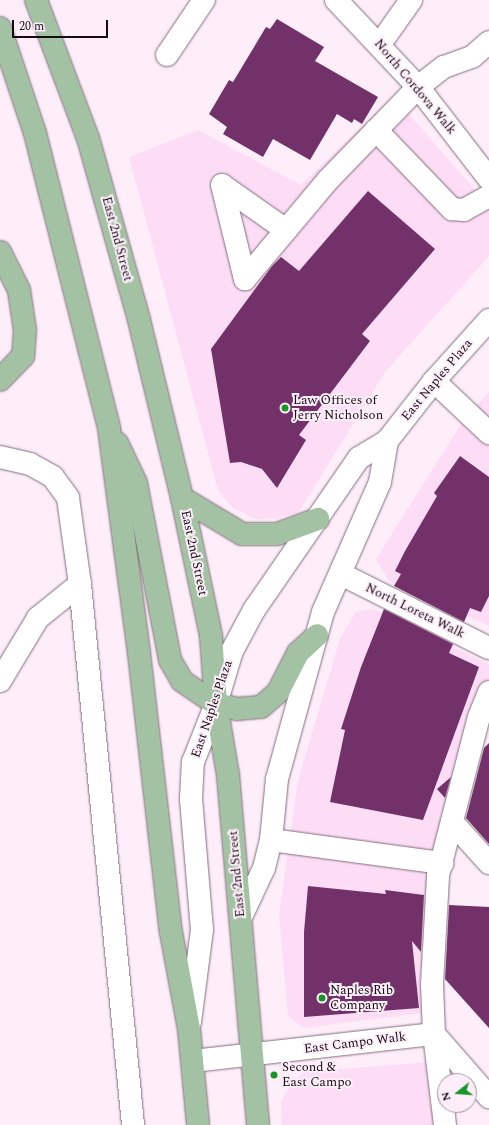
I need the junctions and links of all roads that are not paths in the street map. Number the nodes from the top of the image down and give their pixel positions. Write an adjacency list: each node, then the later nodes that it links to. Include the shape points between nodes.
1 (36, 0): 22 (main road, East 2nd Street, via 92,153 139,320)
2 (204, 0): 8 (street)
3 (336, 0): 7 (street, North Cordova Walk)
4 (411, 0): 7 (street)
5 (0, 28): 18 (main road, via 35,132)
6 (489, 42): 9 (street, via 472,57 444,67)
7 (380, 44): 9 (street, North Cordova Walk)
8 (167, 55)
9 (418, 87): 10 (street); 11 (street, North Cordova Walk)
10 (376, 130): 12 (street, via 452,209 464,210); 13 (street)
11 (489, 179)
12 (489, 196)
13 (286, 230)
14 (0, 252): 16 (main road, via 19,290 25,330 23,356)
15 (489, 320): 17 (street, East Naples Plaza)
16 (0, 380)
17 (434, 381): 19 (street); 20 (street, East Naples Plaza)
18 (109, 428): 30 (main road, via 136,483 170,660 182,681); 36 (main road, via 139,652 171,932)
19 (489, 433)
20 (387, 441): 23 (street, East Naples Plaza, via 359,458); 24 (street, East Naples Plaza, via 380,482)
21 (0, 457): 25 (street, via 30,464 53,477 68,498)
22 (182, 498): 23 (main road, via 242,534 277,534); 30 (main road, East 2nd Street, via 211,636)
23 (318, 519): 30 (street, East Naples Plaza, via 249,618 232,651)
24 (341, 574): 26 (street, East Naples Plaza, via 323,612); 27 (street, North Loreta Walk)
25 (80, 584): 28 (street, via 38,618); 41 (street)
26 (317, 635): 30 (main road, via 298,652 278,692 268,703 262,707 237,709); 32 (street, East Naples Plaza, via 277,779)
27 (489, 648)
28 (0, 681)
29 (489, 692): 31 (street, via 479,717)
30 (216, 704): 35 (main road, East 2nd Street, via 228,775); 36 (street, East Naples Plaza, via 193,762 191,798 202,930)
31 (453, 823): 33 (street); 34 (street)
32 (271, 840): 33 (street); 35 (street, East Naples Plaza, via 264,868)
33 (442, 863): 37 (street, via 438,875 432,984)
34 (489, 863)
35 (241, 917): 38 (main road, East 2nd Street)
36 (189, 1029): 39 (main road)
37 (434, 1034): 38 (street, East Campo Walk); 40 (street); 44 (street)
38 (252, 1055): 39 (street, East Campo Walk); 43 (main road, East 2nd Street)
39 (193, 1061): 42 (main road)
40 (489, 1096)
41 (133, 1125)
42 (198, 1125)
43 (258, 1125)
44 (445, 1125)

